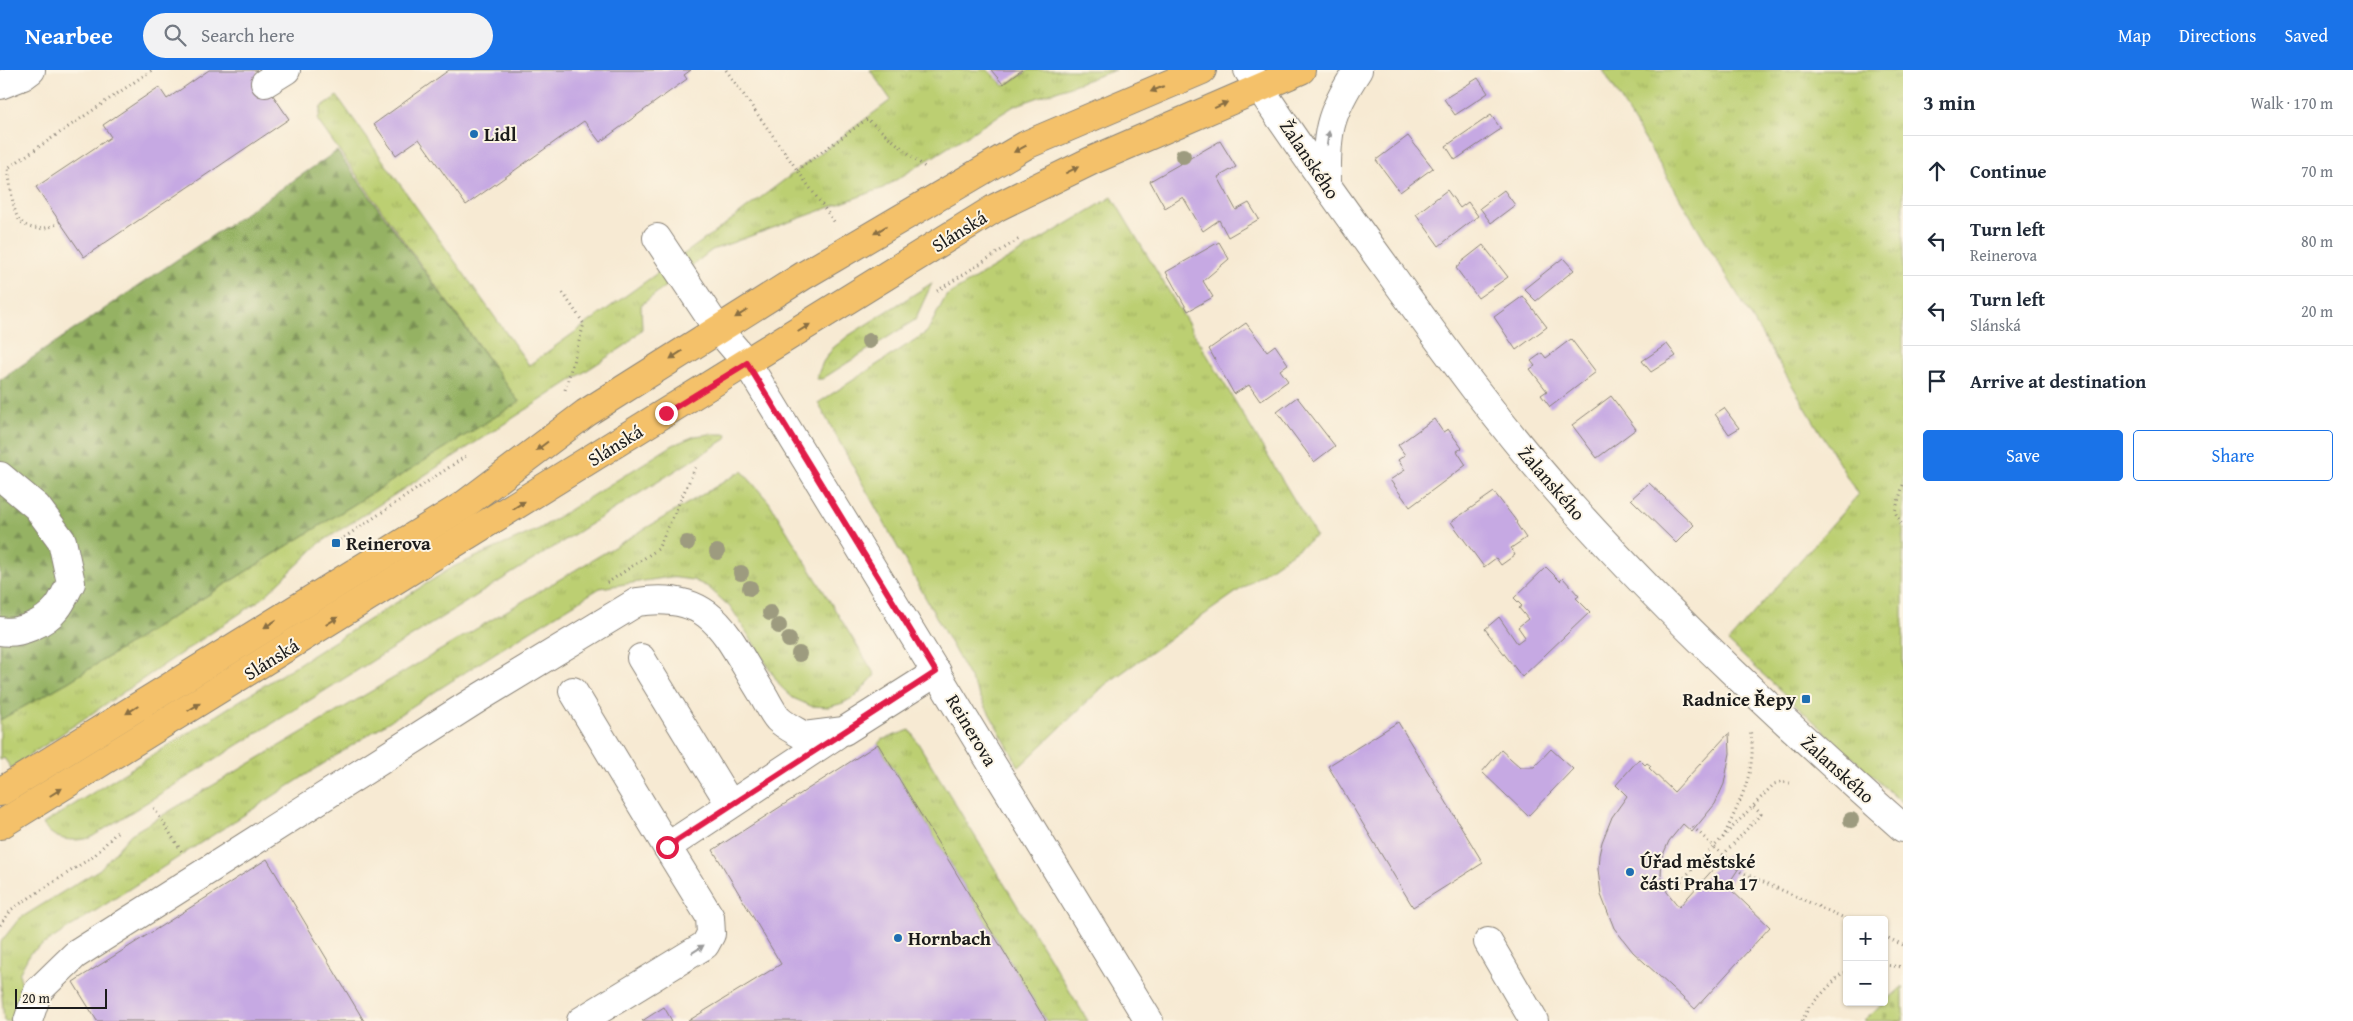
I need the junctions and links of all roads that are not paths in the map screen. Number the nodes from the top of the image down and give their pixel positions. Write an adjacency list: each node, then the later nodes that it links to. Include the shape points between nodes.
1 (31, 70): 6 (street, via 23,76)
2 (1202, 70): 9 (main road, Slánská, one-way to 9, via 1026,145)
3 (1301, 70): 5 (main road, Slánská)
4 (1358, 70): 7 (street, one-way to 4, via 1326,151 1331,122)
5 (1254, 79): 7 (street, Žalanského); 10 (main road, Slánská, one-way to 5, via 997,207)
6 (1, 81)
7 (1327, 186): 20 (street, Žalanského, via 1475,390 1571,506 1660,603)
8 (657, 238): 9 (street, Reinerova)
9 (717, 328): 10 (street, Reinerova); 17 (main road, Slánská, one-way to 17, via 586,413 464,505)
10 (747, 363): 14 (street, Reinerova); 19 (main road, Slánská, one-way to 10)
11 (0, 476): 12 (street, via 36,507 62,541 71,583 57,608 35,626 8,633)
12 (0, 630)
13 (641, 658): 18 (street)
14 (936, 672): 16 (street); 25 (street, Reinerova)
15 (573, 691): 21 (street)
16 (844, 731): 18 (street); 23 (street, via 804,736 778,719 720,627 700,608 681,601 657,599 637,602 474,701 75,955 38,991)
17 (0, 792)
18 (730, 804): 21 (street)
19 (5, 824)
20 (1903, 828)
21 (667, 847): 24 (street, one-way to 21, via 705,945 711,934 710,917)
22 (1488, 942): 26 (street)
23 (28, 1021)
24 (581, 1021)
25 (1149, 1021)
26 (1534, 1021)

